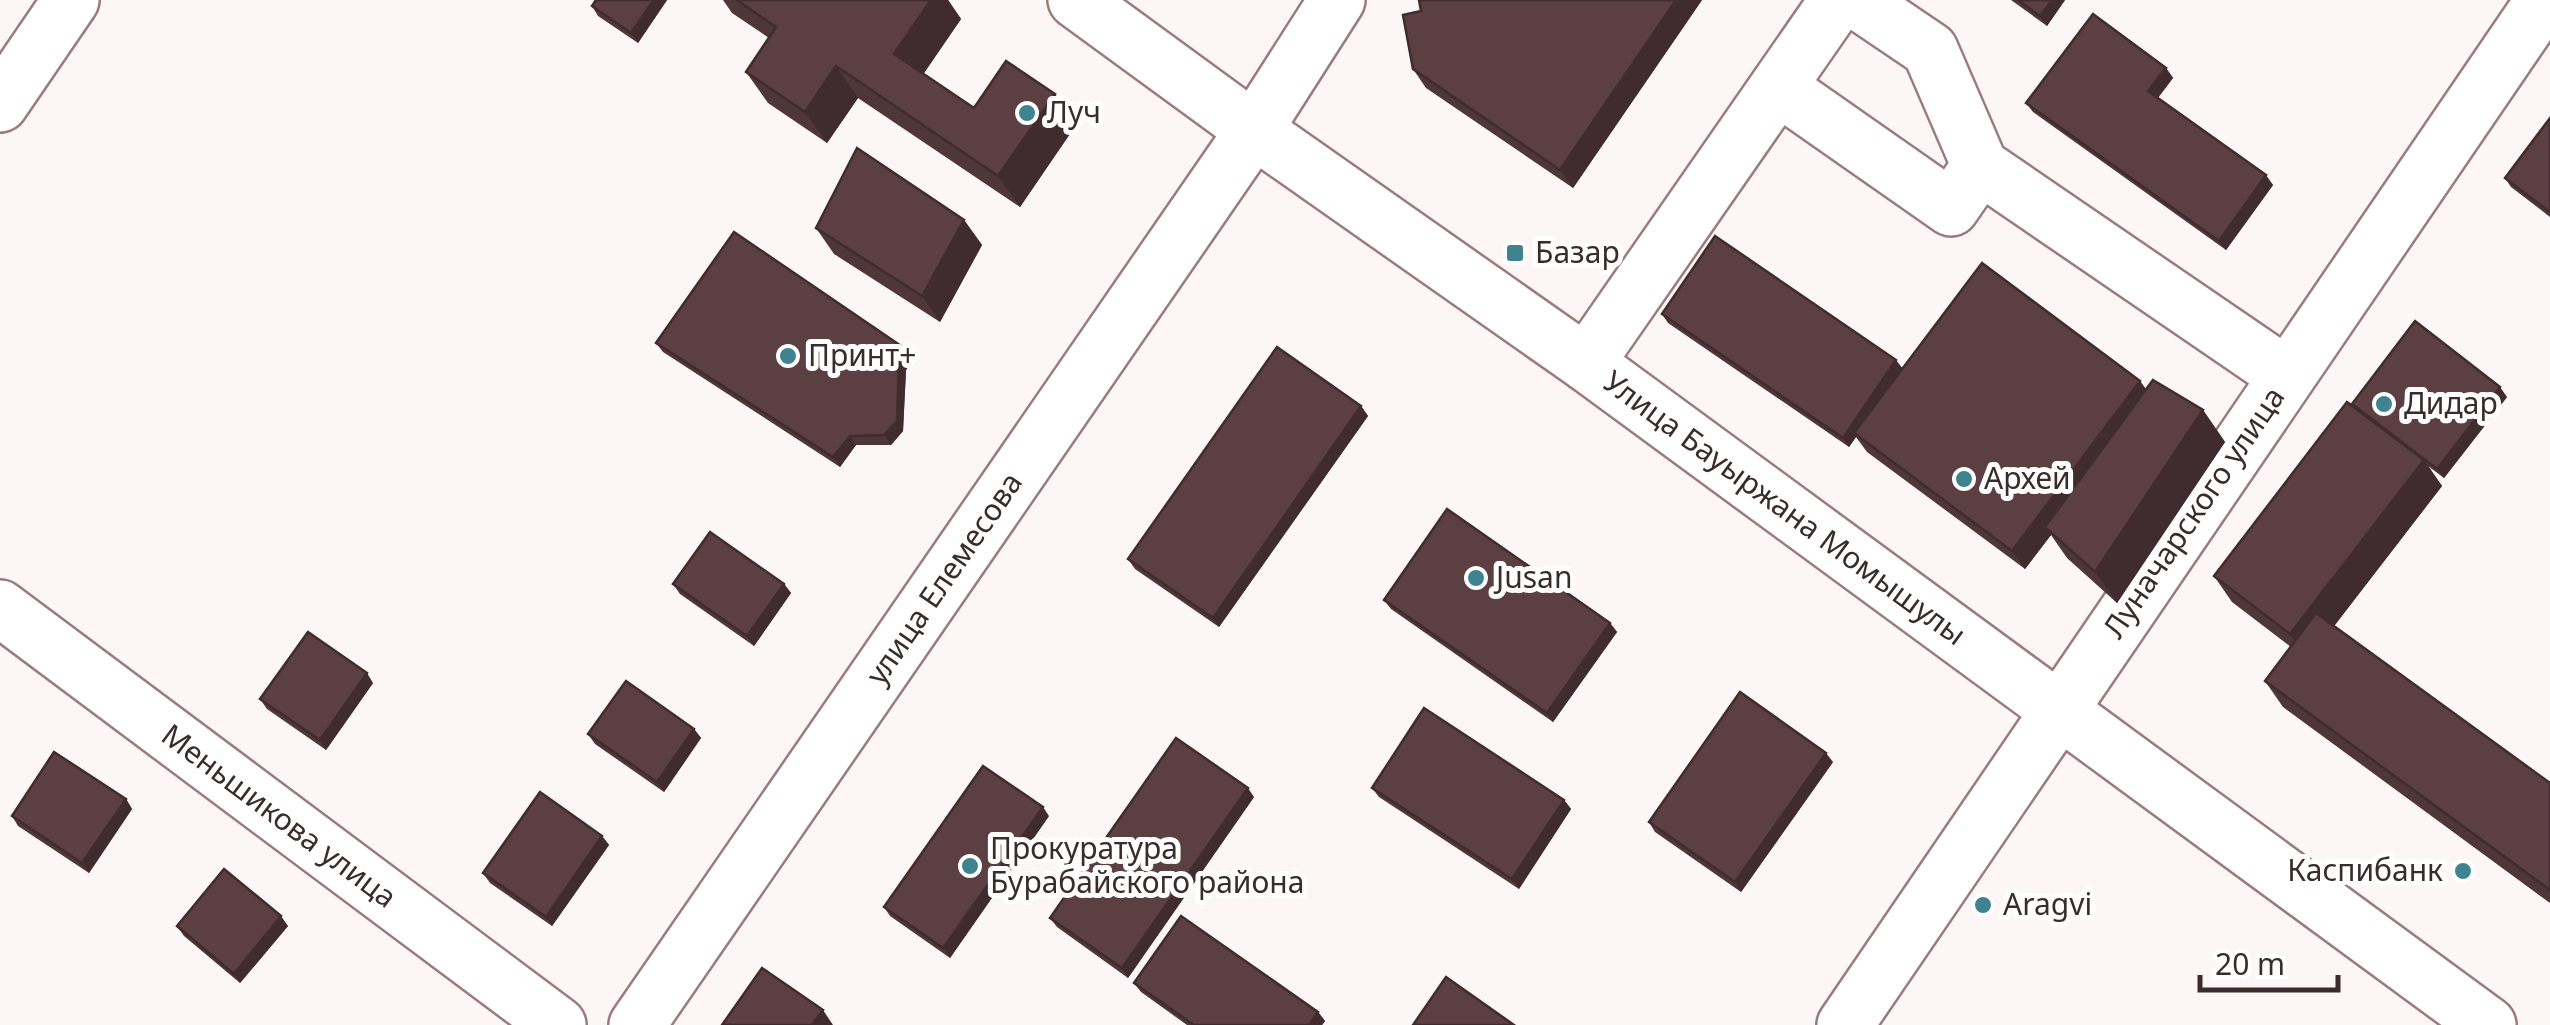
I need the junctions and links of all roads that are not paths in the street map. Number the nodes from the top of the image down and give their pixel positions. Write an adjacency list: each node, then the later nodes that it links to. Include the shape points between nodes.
1 (71, 0): 8 (street)
2 (1076, 0): 9 (street, Улица Бауыржана Момышулы)
3 (1337, 0): 9 (street, улица Елемесова)
4 (1838, 0): 7 (street)
5 (1856, 0): 10 (street, via 1930,50)
6 (2544, 0): 12 (street, Луначарского улица)
7 (1778, 87): 10 (street, via 1951,208); 11 (street)
8 (0, 104)
9 (1254, 130): 11 (street, Улица Бауыржана Момышулы); 16 (street, улица Елемесова)
10 (1980, 166): 12 (street)
11 (1586, 363): 14 (street, Улица Бауыржана Момышулы)
12 (2287, 376): 14 (street, Луначарского улица)
13 (0, 608): 15 (street, Меньшикова улица)
14 (2060, 710): 17 (street, Луначарского улица); 18 (street, Улица Бауыржана Момышулы)
15 (558, 1025)
16 (637, 1025)
17 (1845, 1025)
18 (2488, 1025)

